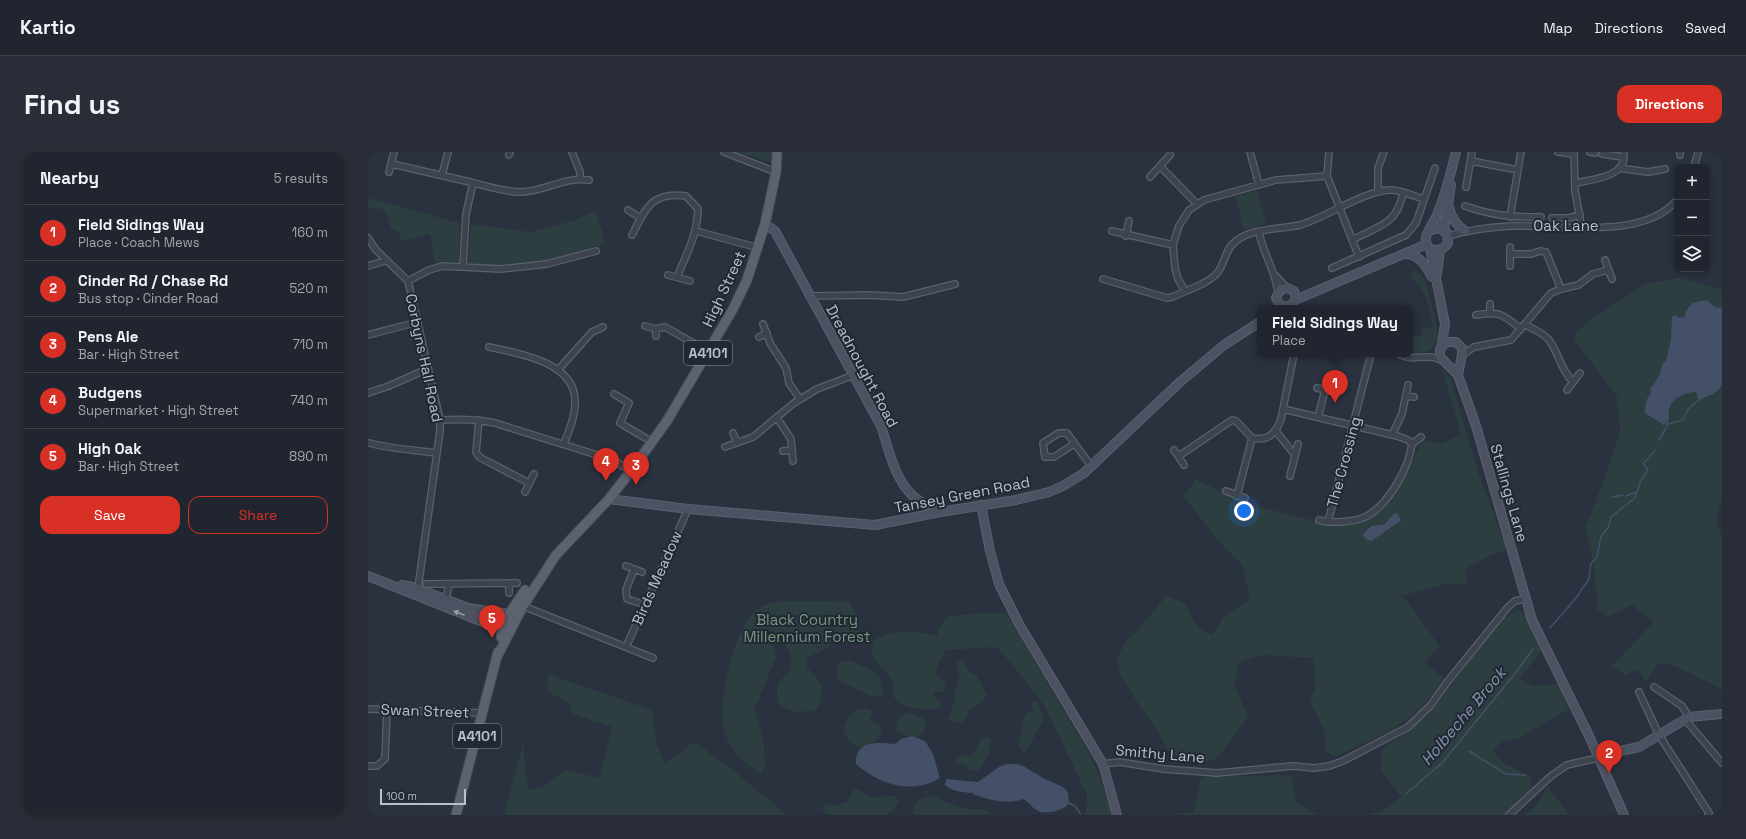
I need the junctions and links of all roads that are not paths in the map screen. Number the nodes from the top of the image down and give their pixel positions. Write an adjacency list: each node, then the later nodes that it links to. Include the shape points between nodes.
1 (394, 152): 20 (street)
2 (448, 152): 29 (street)
3 (572, 152): 32 (street)
4 (724, 152): 28 (street)
5 (1250, 152): 36 (street)
6 (1329, 152): 30 (street)
7 (1384, 152): 38 (street, via 1378,168)
8 (1455, 152): 19 (street)
9 (1472, 152): 18 (street)
10 (1521, 152): 26 (street)
11 (1558, 152): 13 (street)
12 (1698, 152): 21 (street)
13 (1574, 153): 35 (street)
14 (1602, 154): 15 (street)
15 (1624, 154): 24 (street)
16 (1170, 155): 22 (street)
17 (777, 156): 28 (main road, High Street / A4101)
18 (1471, 161): 26 (street); 37 (street)
19 (1454, 162): 41 (street); 57 (street, via 1437,215)
20 (392, 164): 27 (street); 29 (street)
21 (1695, 164)
22 (1160, 166): 31 (street); 43 (street)
23 (1435, 168): 40 (street)
24 (1619, 168): 25 (street, via 1648,172); 35 (street, via 1603,176)
25 (1665, 169)
26 (1518, 170): 48 (street)
27 (389, 172)
28 (776, 172): 53 (main road, High Street / A4101)
29 (442, 175): 34 (street)
30 (1327, 176): 36 (street); 45 (street)
31 (1150, 178)
32 (580, 179): 33 (street); 34 (street, via 560,182 539,190 519,192 492,189)
33 (590, 180)
34 (473, 183): 78 (street, via 466,214)
35 (1575, 183): 47 (street)
36 (1259, 184): 43 (street)
37 (1466, 187)
38 (1378, 192): 39 (street); 45 (street)
39 (1403, 192): 40 (street); 64 (street, via 1401,205 1395,216)
40 (1424, 199): 73 (street, via 1416,222 1406,234)
41 (1448, 202): 58 (street, via 1451,217); 60 (street)
42 (1674, 202): 54 (street, Oak Lane, via 1654,217 1631,224)
43 (1197, 204): 65 (street, via 1189,210 1179,226)
44 (1465, 206): 48 (street, via 1487,214)
45 (1339, 208): 59 (street, via 1300,225); 64 (street)
46 (628, 210): 50 (street)
47 (1580, 215): 51 (street); 54 (street)
48 (1510, 217): 49 (street)
49 (1541, 217)
50 (640, 218): 55 (street, via 651,202 660,197 674,194 686,196 698,209); 61 (street)
51 (1552, 218)
52 (1129, 221): 62 (street)
53 (766, 224): 68 (main road, High Street / A4101); 93 (street, Dreadnought Road, via 775,232)
54 (1582, 229): 58 (street, Oak Lane, via 1512,226)
55 (696, 231): 68 (street); 83 (street)
56 (1112, 231): 62 (street)
57 (1429, 231): 60 (street, via 1435,228); 66 (street, via 1426,237)
58 (1465, 231): 60 (street, Oak Lane)
59 (1259, 232): 82 (street, via 1261,244); 91 (street, via 1235,241 1224,257 1219,271 1212,278)
60 (1446, 233): 69 (street, via 1448,243)
61 (632, 235)
62 (1126, 236): 65 (street)
63 (368, 238): 75 (street, Corbyns Hall Road)
64 (1352, 240): 73 (street)
65 (1173, 245): 91 (street, via 1175,268)
66 (1428, 246): 69 (street); 71 (street); 88 (street)
67 (1510, 247): 72 (street)
68 (759, 248): 117 (main road, High Street / A4101, via 747,280)
69 (1440, 250): 88 (street)
70 (596, 251): 78 (street, via 547,264 508,268)
71 (1406, 254): 88 (street, via 1419,259); 92 (street, via 1311,292)
72 (1510, 254): 77 (street); 90 (street, via 1546,252)
73 (1359, 257): 79 (street)
74 (1605, 260): 80 (street)
75 (385, 261): 76 (street); 86 (street, Corbyns Hall Road)
76 (368, 266)
77 (1510, 266)
78 (463, 267): 86 (street, via 443,266)
79 (1332, 268)
80 (1608, 270): 85 (street); 90 (street, via 1593,274 1578,285)
81 (668, 275): 83 (street)
82 (1275, 275): 92 (street); 94 (street)
83 (676, 277): 87 (street)
84 (1103, 279): 91 (street, via 1167,298)
85 (1612, 279)
86 (408, 281): 101 (street, Corbyns Hall Road)
87 (690, 281)
88 (1436, 283): 104 (street)
89 (955, 284): 93 (street, via 903,297)
90 (1561, 288): 107 (street, via 1546,298)
91 (1185, 291)
92 (1292, 293): 94 (street, via 1284,288); 98 (street)
93 (809, 296): 127 (street, Dreadnought Road)
94 (1277, 296): 96 (street); 97 (street)
95 (1490, 304): 99 (street)
96 (1273, 305)
97 (1280, 305)
98 (1291, 305)
99 (1490, 313): 100 (street); 107 (street, via 1506,316)
100 (1476, 315)
101 (418, 322): 110 (street); 124 (street, Corbyns Hall Road)
102 (763, 324): 109 (street)
103 (1257, 324): 165 (street, Tansey Green Road, via 1224,345 1180,382)
104 (1445, 324): 113 (street); 115 (street)
105 (645, 326): 108 (street)
106 (602, 327): 125 (street, via 592,332)
107 (1523, 327): 116 (street, via 1511,340); 129 (street, via 1540,332 1549,340 1565,375)
108 (656, 329): 111 (street); 117 (street, via 664,327)
109 (767, 333): 112 (street); 137 (street, via 770,343 784,363 789,383)
110 (368, 335)
111 (656, 336)
112 (759, 337)
113 (1458, 343): 115 (street, via 1446,342); 116 (street); 122 (street, via 1462,348)
114 (490, 347): 125 (street, via 519,353)
115 (1441, 347): 121 (street); 123 (street, via 1440,357)
116 (1474, 347): 122 (street)
117 (709, 352): 149 (main road, High Street / A4101)
118 (1293, 357): 138 (street)
119 (1370, 357): 143 (street, The Crossing)
120 (1404, 357): 121 (street)
121 (1431, 357): 123 (street)
122 (1462, 357): 123 (street, via 1454,363); 128 (street, Stallings Lane)
123 (1444, 362): 128 (street, Stallings Lane)
124 (427, 369): 133 (street); 141 (street, Corbyns Hall Road)
125 (558, 370): 152 (street, via 568,380 576,399)
126 (1580, 373): 129 (street)
127 (854, 375): 137 (street, via 817,389); 177 (street, Dreadnought Road, via 881,426 900,479 914,496)
128 (1458, 375): 191 (street, Stallings Lane, via 1476,426)
129 (1573, 382): 132 (street)
130 (1408, 385): 135 (street)
131 (1317, 388): 139 (street, via 1328,391)
132 (1567, 390)
133 (368, 393)
134 (614, 394): 149 (street, via 629,403 620,423)
135 (1406, 396): 136 (street); 146 (street)
136 (1414, 397)
137 (800, 399): 140 (street)
138 (1284, 409): 139 (street); 144 (street, via 1282,419)
139 (1318, 417): 143 (street)
140 (777, 418): 151 (street, via 753,437); 157 (street, via 791,439)
141 (440, 420): 142 (street); 160 (street, Corbyns Hall Road)
142 (479, 420): 152 (street); 169 (street, via 476,452 479,457)
143 (1354, 425): 146 (street); 179 (street, The Crossing)
144 (1275, 430): 148 (street, via 1264,439); 161 (street)
145 (733, 432): 151 (street)
146 (1392, 435): 155 (street, via 1408,440)
147 (1421, 437): 155 (street)
148 (1252, 438): 162 (street, via 1232,420); 172 (street)
149 (652, 442): 166 (main road, High Street / A4101)
150 (369, 443): 160 (street, via 391,449)
151 (738, 443): 156 (street)
152 (564, 444): 166 (street, via 613,460)
153 (1074, 444): 153 (street, via 1067,433 1059,433 1043,443 1045,457 1054,458); 165 (street)
154 (1298, 444): 161 (street)
155 (1412, 444): 179 (street, via 1409,462 1389,496 1377,508 1366,516 1337,523)
156 (726, 448)
157 (792, 450): 159 (street); 163 (street)
158 (1174, 450): 162 (street)
159 (784, 451)
160 (437, 453): 189 (street, Corbyns Hall Road)
161 (1295, 455): 168 (street)
162 (1179, 456): 164 (street)
163 (793, 462)
164 (1184, 464)
165 (1091, 466): 175 (street, Tansey Green Road, via 1063,486 1049,492)
166 (631, 471): 174 (main road, High Street / A4101)
167 (534, 474): 169 (street)
168 (1290, 476)
169 (529, 483): 171 (street)
170 (1226, 491): 172 (street)
171 (525, 492)
172 (1237, 496): 173 (street)
173 (1245, 498)
174 (609, 499): 176 (street, Tansey Green Road); 180 (main road, High Street / A4101)
175 (981, 505): 177 (street, Tansey Green Road); 208 (street, Smithy Lane, via 998,584 1019,624)
176 (688, 508): 177 (street, Tansey Green Road, via 875,525); 193 (street, Birds Meadow)
177 (940, 512)
178 (1319, 520): 179 (street)
179 (1328, 522)
180 (556, 555): 194 (main road, High Street / A4101); 195 (main road, High Street / A4101, via 541,566)
181 (626, 566): 182 (street)
182 (634, 569): 183 (street); 193 (street, via 626,590 627,598)
183 (642, 572)
184 (368, 576): 189 (street)
185 (509, 583): 186 (street); 188 (street); 190 (street)
186 (517, 583)
187 (426, 584): 188 (street)
188 (449, 584): 192 (street)
189 (414, 591): 192 (street)
190 (509, 594)
191 (1525, 599): 206 (street, Stallings Lane, via 1532,620); 208 (street, Smithy Lane, via 1515,601 1508,607 1430,706 1408,727 1343,761 1314,768 1294,766 1217,773 1119,762)
192 (445, 603): 195 (street, one-way to 192); 195 (street, via 468,608)
193 (646, 605): 196 (street, Birds Meadow)
194 (522, 606): 195 (main road, High Street / A4101); 196 (street)
195 (507, 626): 202 (main road, High Street / A4101)
196 (626, 647): 197 (street)
197 (653, 658)
198 (1654, 687): 204 (street, via 1682,706)
199 (1639, 692): 205 (street)
200 (368, 709): 201 (street, Swan Street)
201 (387, 710): 202 (street, Swan Street); 209 (street, via 385,759 377,766)
202 (482, 713): 210 (main road, High Street / A4101)
203 (1722, 714): 204 (street)
204 (1688, 718): 205 (street); 207 (street, via 1689,724)
205 (1659, 735): 206 (street, via 1639,747); 214 (street, via 1709,812)
206 (1597, 757): 212 (street, via 1567,765 1551,776); 213 (street, Stallings Lane)
207 (1722, 763)
208 (1103, 764): 211 (street)
209 (368, 766)
210 (456, 815)
211 (1117, 815)
212 (1509, 815)
213 (1624, 815)
214 (1708, 815)

